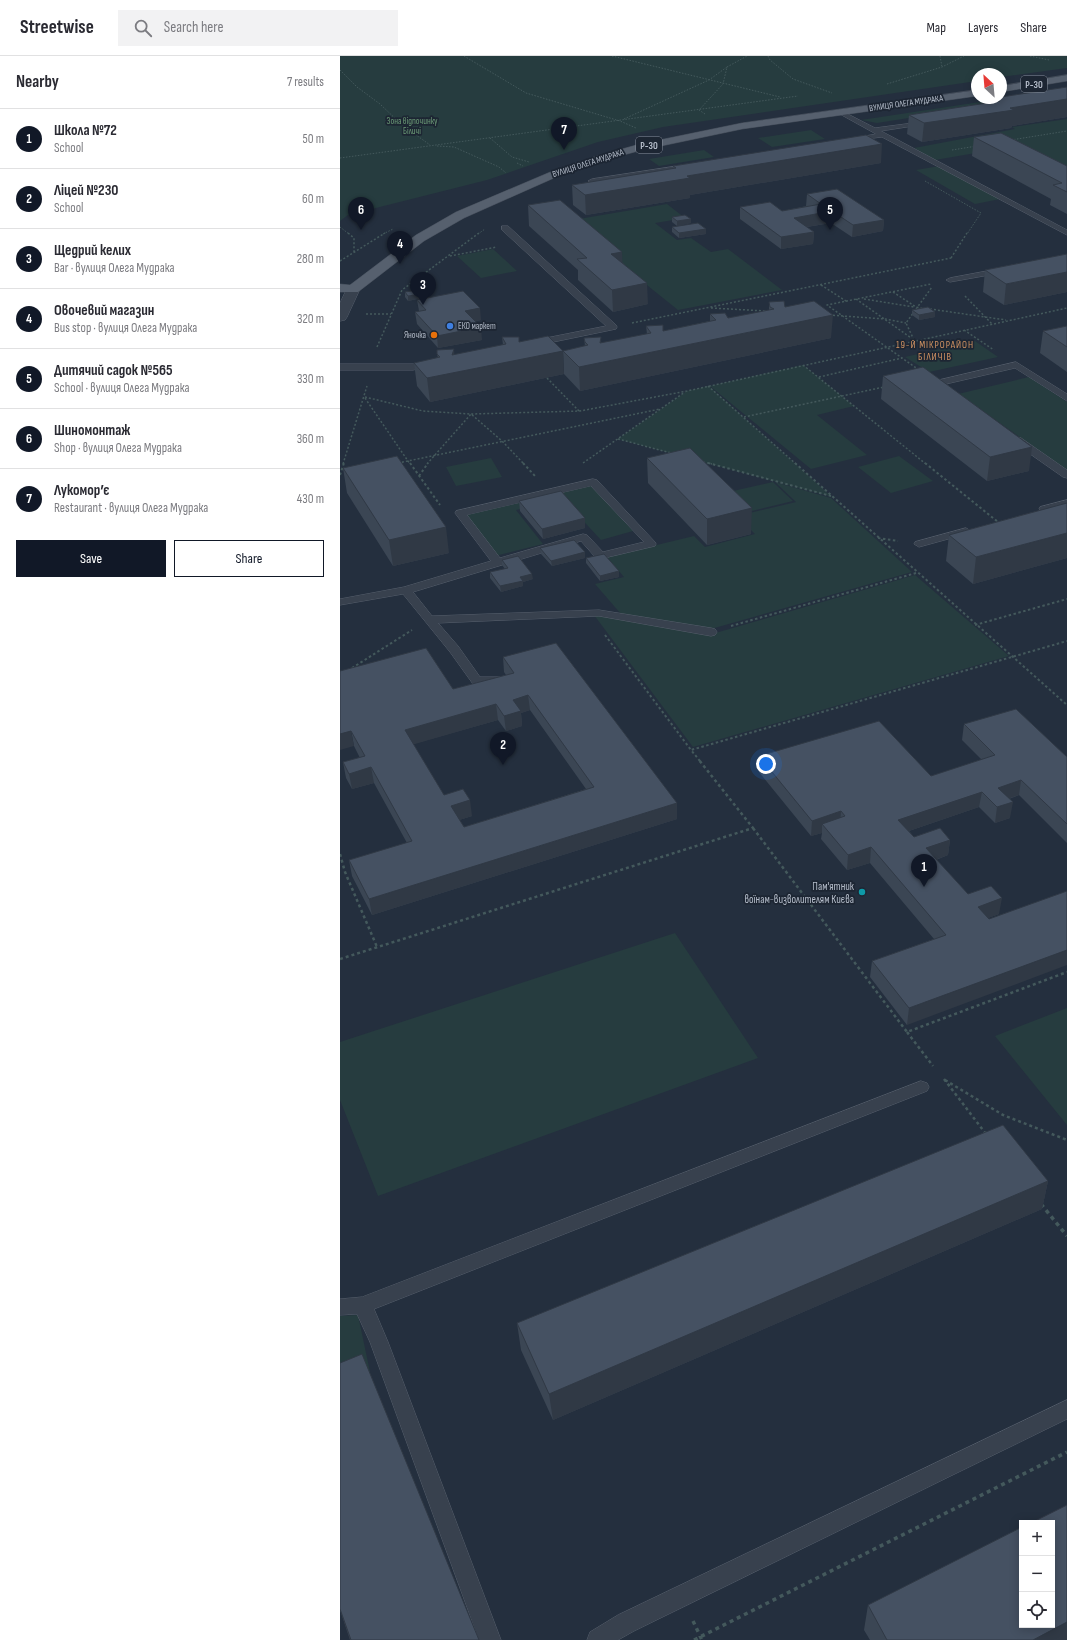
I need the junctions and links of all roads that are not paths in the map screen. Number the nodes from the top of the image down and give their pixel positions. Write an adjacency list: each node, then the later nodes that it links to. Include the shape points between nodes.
1 (1067, 78): 2 (main road, Р-30)
2 (1007, 88)
3 (971, 93): 4 (main road, ВУЛИЦЯ ОЛЕГА МУДРАКА / Р-30)
4 (840, 112): 6 (lane); 15 (main road, ВУЛИЦЯ ОЛЕГА МУДРАКА / Р-30, via 700,134 640,147 559,172 460,215 420,238)
5 (937, 120): 6 (lane)
6 (874, 130): 7 (lane)
7 (882, 135): 8 (lane); 12 (lane)
8 (846, 141)
9 (700, 164): 10 (lane)
10 (592, 181)
11 (505, 228): 17 (lane, via 614,327)
12 (1067, 234)
13 (1012, 268): 14 (lane)
14 (950, 280)
15 (346, 289): 16 (street, ВУЛИЦЯ ОЛЕГА МУДРАКА)
16 (340, 317)
17 (521, 345)
18 (444, 361): 19 (lane, via 413,367)
19 (340, 367)
20 (958, 398): 21 (lane, via 938,383 1016,365)
21 (1067, 398)
22 (1009, 434): 23 (lane)
23 (1067, 475)
24 (1067, 503): 25 (lane)
25 (1036, 512)
26 (998, 522): 27 (lane)
27 (919, 544)
28 (498, 563): 28 (lane, via 583,537 600,556 651,544 593,482 460,513); 29 (lane)
29 (406, 590): 30 (lane); 31 (lane)
30 (340, 602)
31 (429, 620): 32 (lane, via 599,613); 33 (lane, via 454,649 477,682)
32 (711, 632)
33 (509, 679)
34 (921, 1087): 35 (lane)
35 (363, 1305): 36 (lane); 38 (lane)
36 (340, 1307)
37 (1067, 1408): 39 (lane, via 626,1623)
38 (490, 1640)
39 (598, 1640)

